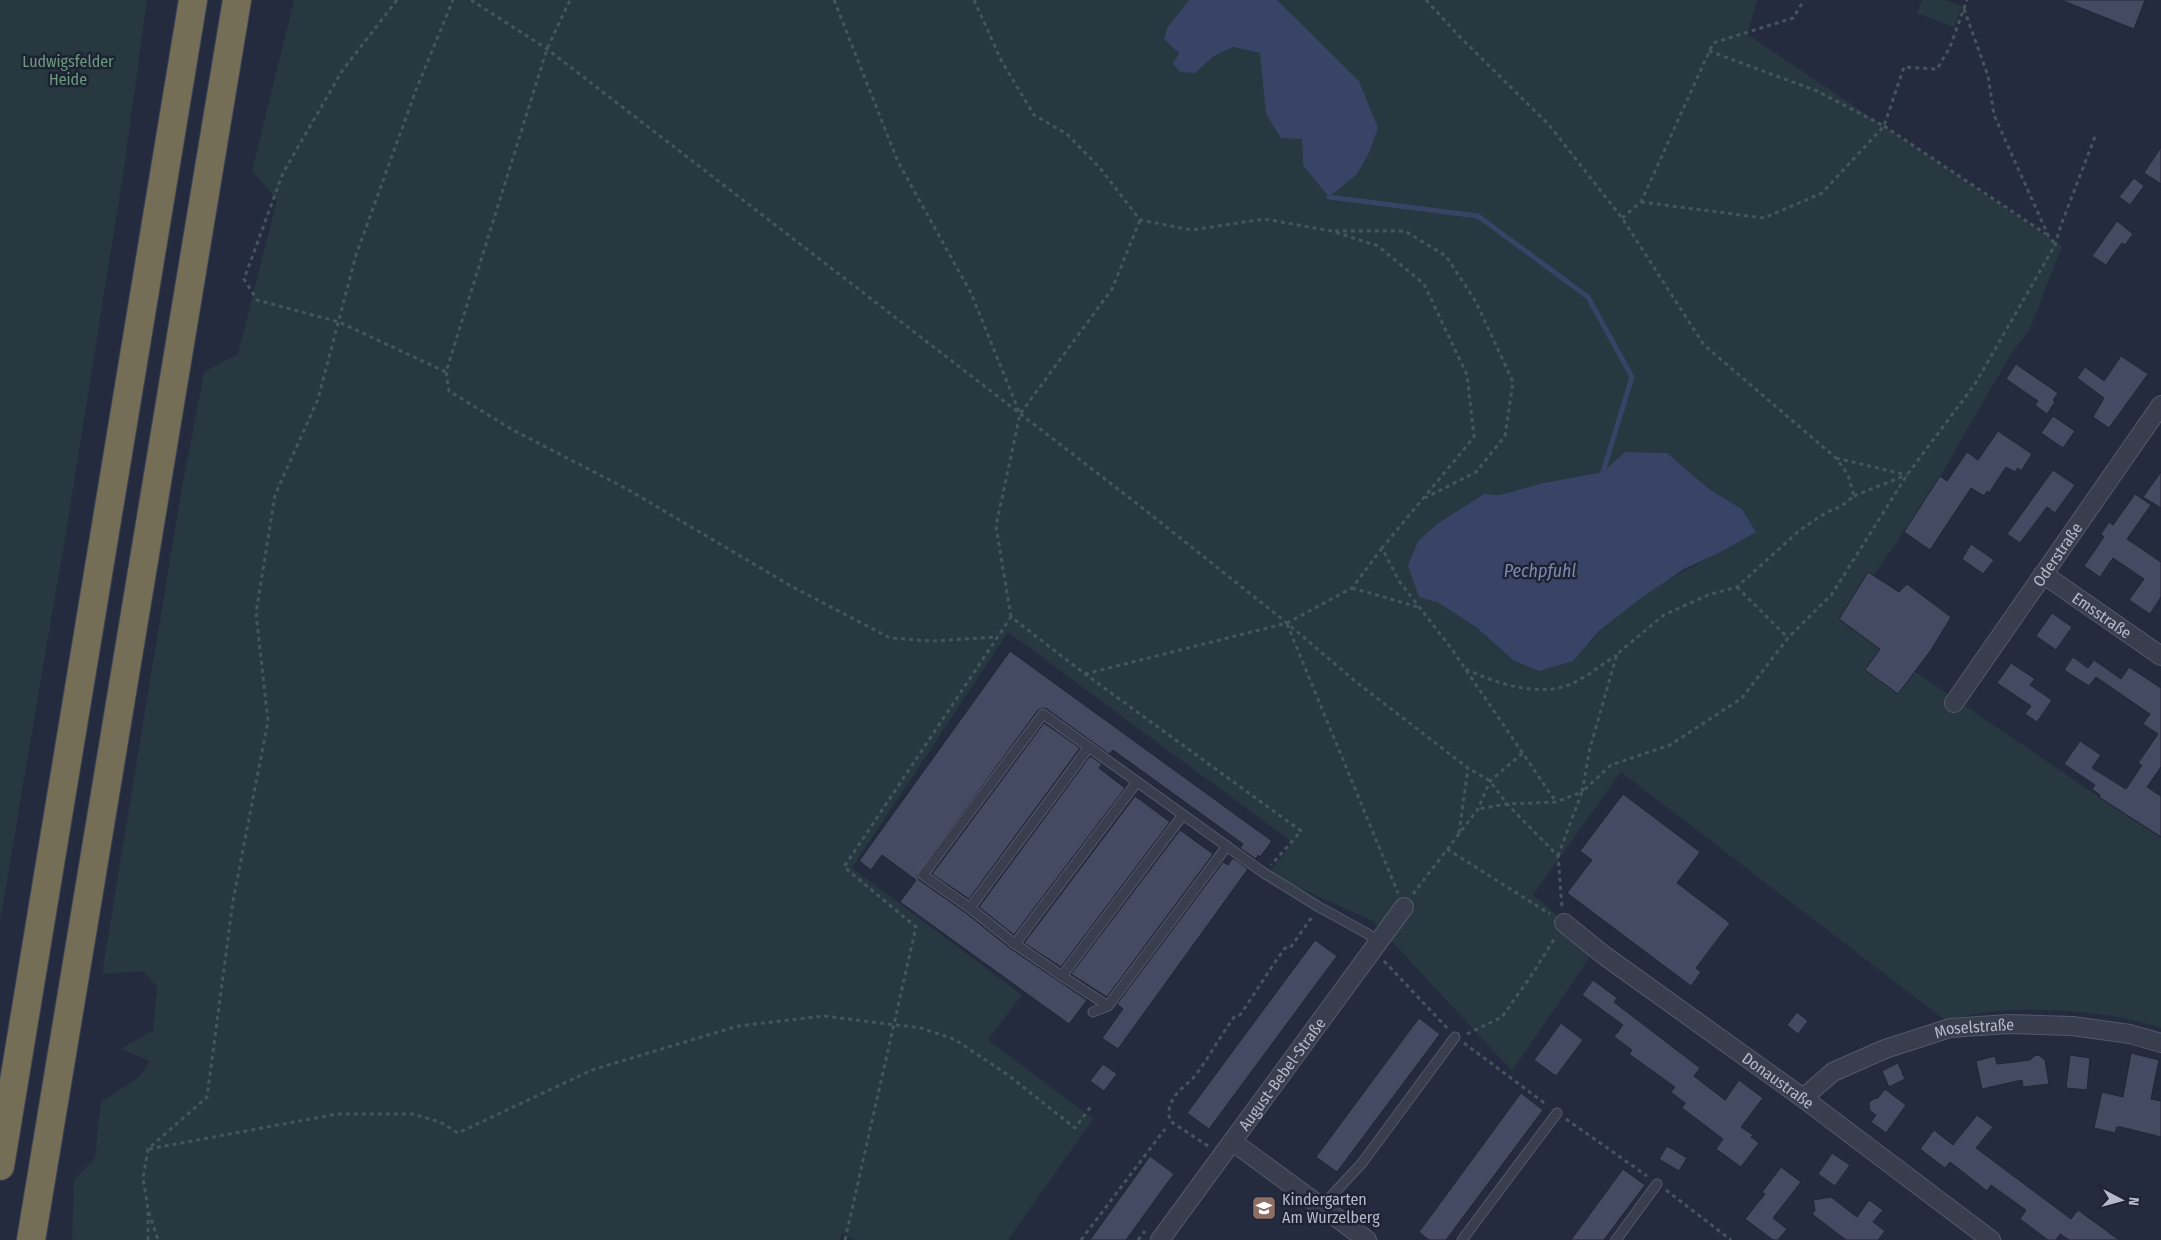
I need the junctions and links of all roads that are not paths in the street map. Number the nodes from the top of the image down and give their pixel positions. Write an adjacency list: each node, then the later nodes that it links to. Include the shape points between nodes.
1 (193, 0): 24 (highway)
2 (237, 0): 27 (highway)
3 (2161, 405): 4 (street, Oderstraße)
4 (2043, 574): 5 (street, Emsstraße); 6 (street, Oderstraße)
5 (2161, 656)
6 (1954, 703)
7 (1089, 747): 8 (lane); 12 (lane); 12 (lane, via 1043,714 923,875)
8 (1137, 782): 9 (lane); 14 (lane)
9 (1183, 815): 10 (lane); 16 (lane)
10 (1227, 846): 15 (lane, via 1264,873 1368,934); 17 (lane)
11 (1404, 907): 15 (street, August-Bebel-Straße)
12 (970, 908): 14 (lane)
13 (1564, 922): 21 (street, Donaustraße, via 1682,1013)
14 (1014, 944): 16 (lane)
15 (1376, 946): 23 (street, August-Bebel-Straße)
16 (1062, 976): 17 (lane)
17 (1108, 1006): 18 (lane)
18 (1093, 1012)
19 (1455, 1037): 26 (lane, via 1362,1163)
20 (2161, 1043): 21 (street, Moselstraße, via 2130,1034 2072,1026 2008,1024 1950,1028 1885,1049 1833,1072)
21 (1803, 1098): 32 (street, Donaustraße)
22 (1557, 1113): 30 (lane)
23 (1233, 1142): 26 (street); 28 (street, August-Bebel-Straße)
24 (0, 1166)
25 (1657, 1184): 31 (lane)
26 (1322, 1206): 29 (street)
27 (31, 1240)
28 (1160, 1240)
29 (1367, 1240)
30 (1462, 1240)
31 (1616, 1240)
32 (1991, 1240)

